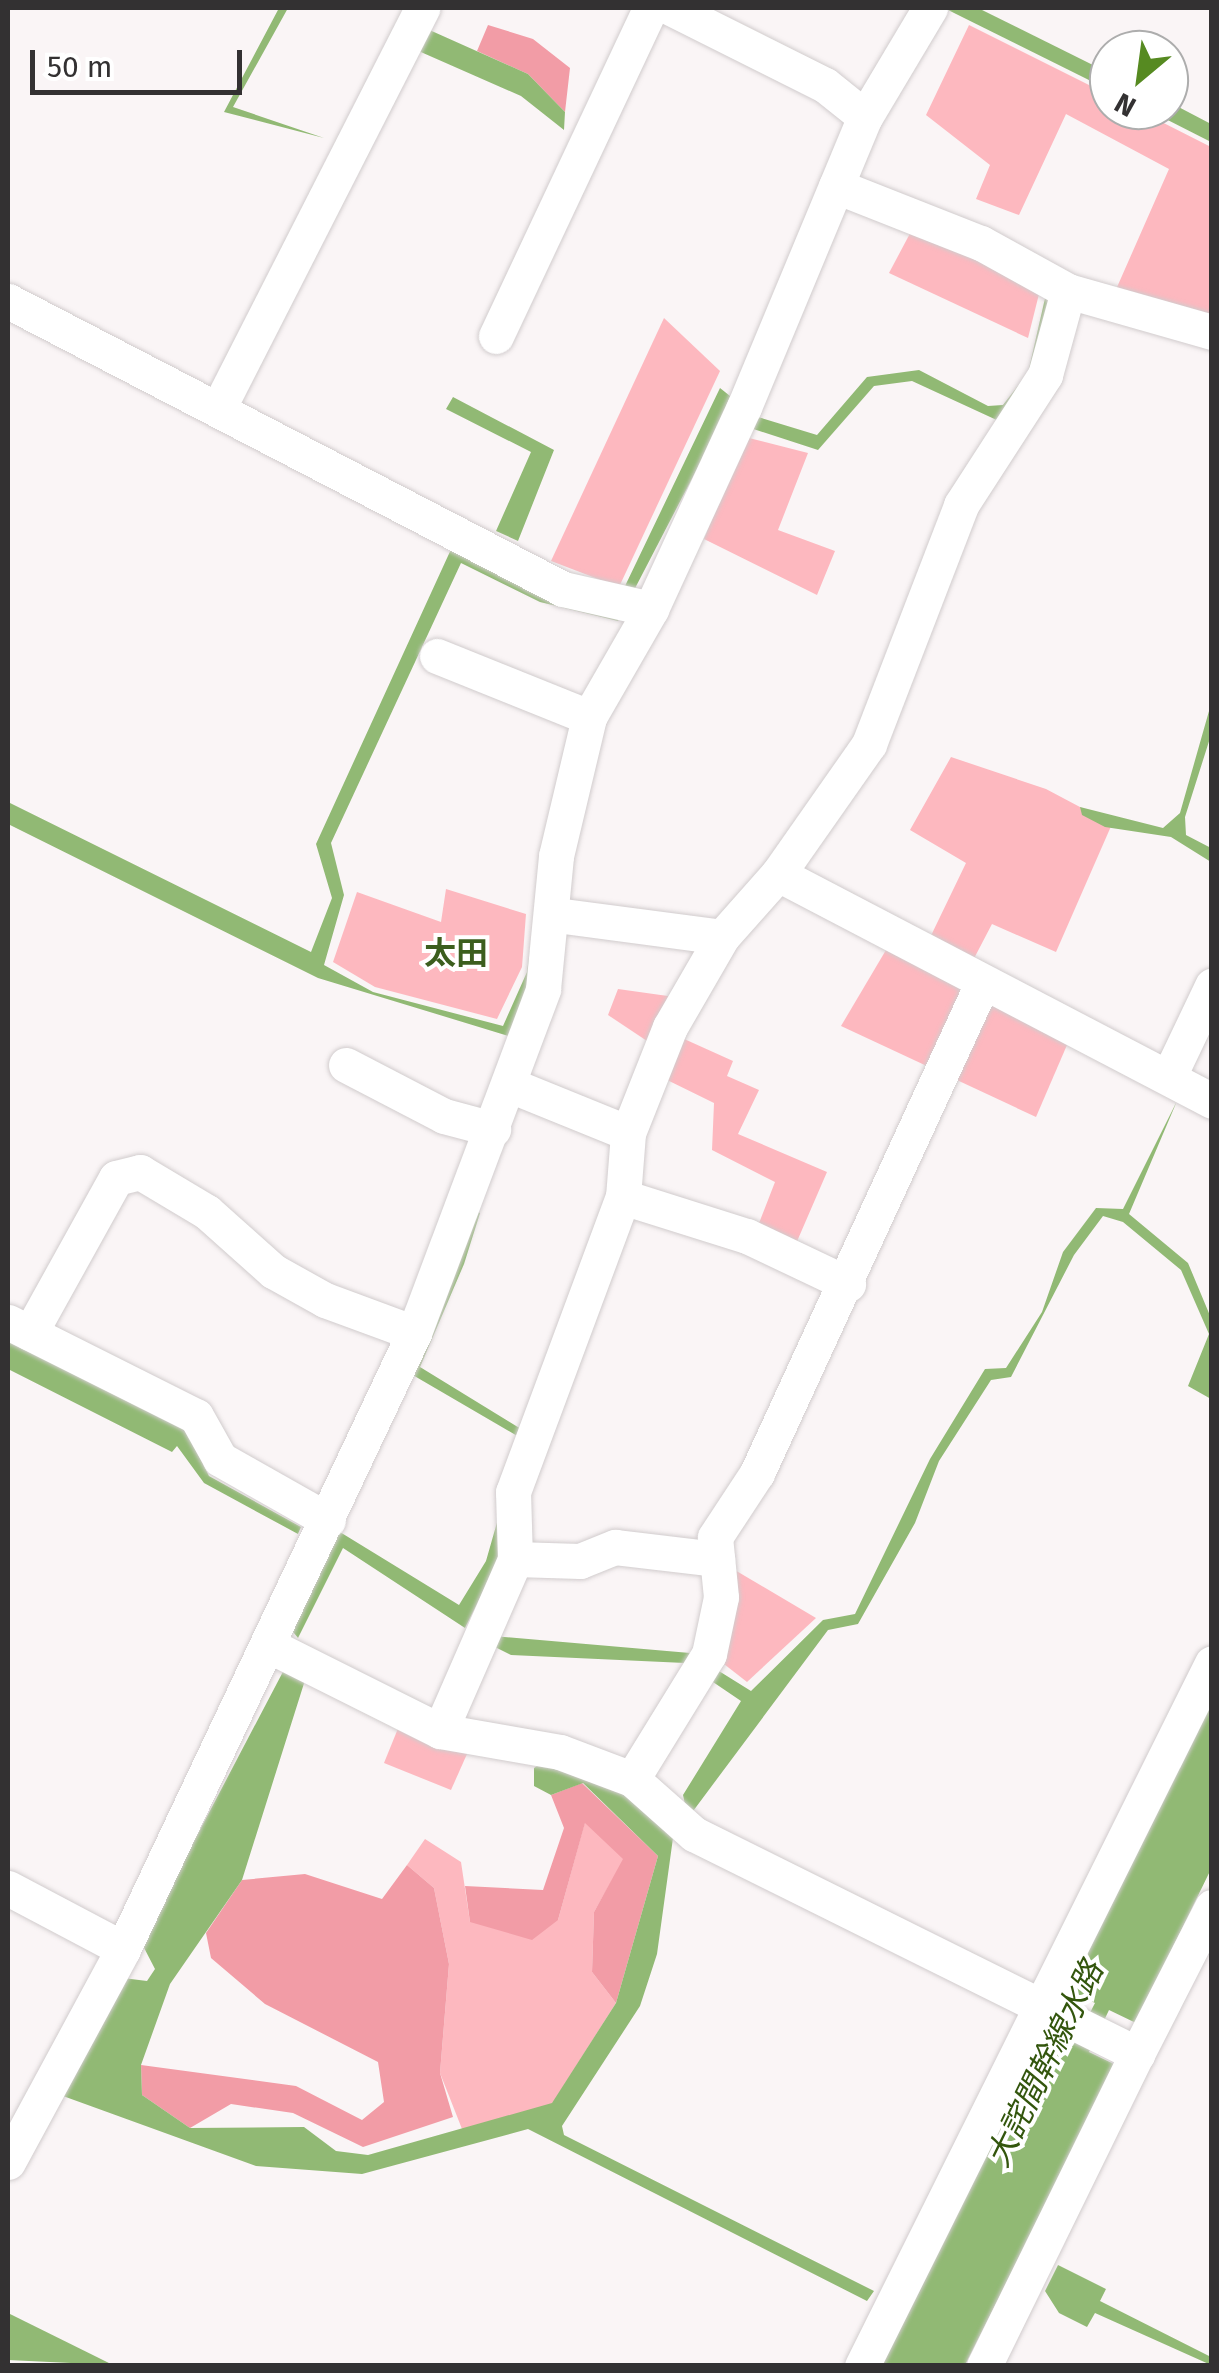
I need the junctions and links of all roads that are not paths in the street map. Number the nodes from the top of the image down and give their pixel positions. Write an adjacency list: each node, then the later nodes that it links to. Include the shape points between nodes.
1 (422, 8): 11 (street)
2 (650, 8): 10 (street)
3 (671, 8): 5 (street, via 825,84)
4 (930, 8): 5 (street)
5 (865, 117): 6 (street)
6 (836, 186): 7 (street, via 981,244); 12 (street, via 738,420)
7 (1068, 291): 9 (street); 15 (street, via 1045,375 961,505 869,744)
8 (8, 300): 11 (street)
9 (1212, 332)
10 (496, 336)
11 (219, 407): 12 (street, via 564,589)
12 (634, 605): 14 (street)
13 (438, 656): 14 (street)
14 (589, 717): 16 (street, via 556,856)
15 (778, 874): 17 (street); 18 (street)
16 (556, 915): 17 (street); 22 (street, via 543,989)
17 (722, 937): 25 (street, via 670,1027)
18 (981, 986): 21 (street); 27 (street)
19 (1212, 986): 21 (street)
20 (346, 1065): 24 (street, via 444,1116)
21 (1170, 1074): 23 (street)
22 (510, 1086): 24 (street); 25 (street)
23 (1212, 1100)
24 (494, 1129): 29 (street)
25 (628, 1133): 26 (street)
26 (624, 1198): 27 (street, via 747,1236); 31 (street, via 513,1492)
27 (848, 1284): 32 (street, via 757,1473 714,1537)
28 (19, 1328): 29 (street, via 116,1178 140,1172 207,1212 273,1271 325,1300); 30 (street, via 196,1416 220,1459)
29 (414, 1333): 30 (street)
30 (328, 1520): 33 (street)
31 (515, 1559): 32 (street, via 580,1561 615,1547); 35 (street)
32 (717, 1559): 36 (street, via 721,1596 702,1666)
33 (270, 1646): 35 (street); 39 (street)
34 (1212, 1663): 40 (street)
35 (440, 1731): 36 (street, via 560,1752)
36 (632, 1779): 40 (street, via 694,1834)
37 (8, 1888): 39 (street)
38 (1212, 1907): 41 (street)
39 (123, 1949): 42 (street)
40 (1057, 2013): 41 (street); 43 (street)
41 (1137, 2054): 44 (street)
42 (8, 2162)
43 (862, 2366)
44 (984, 2366)

